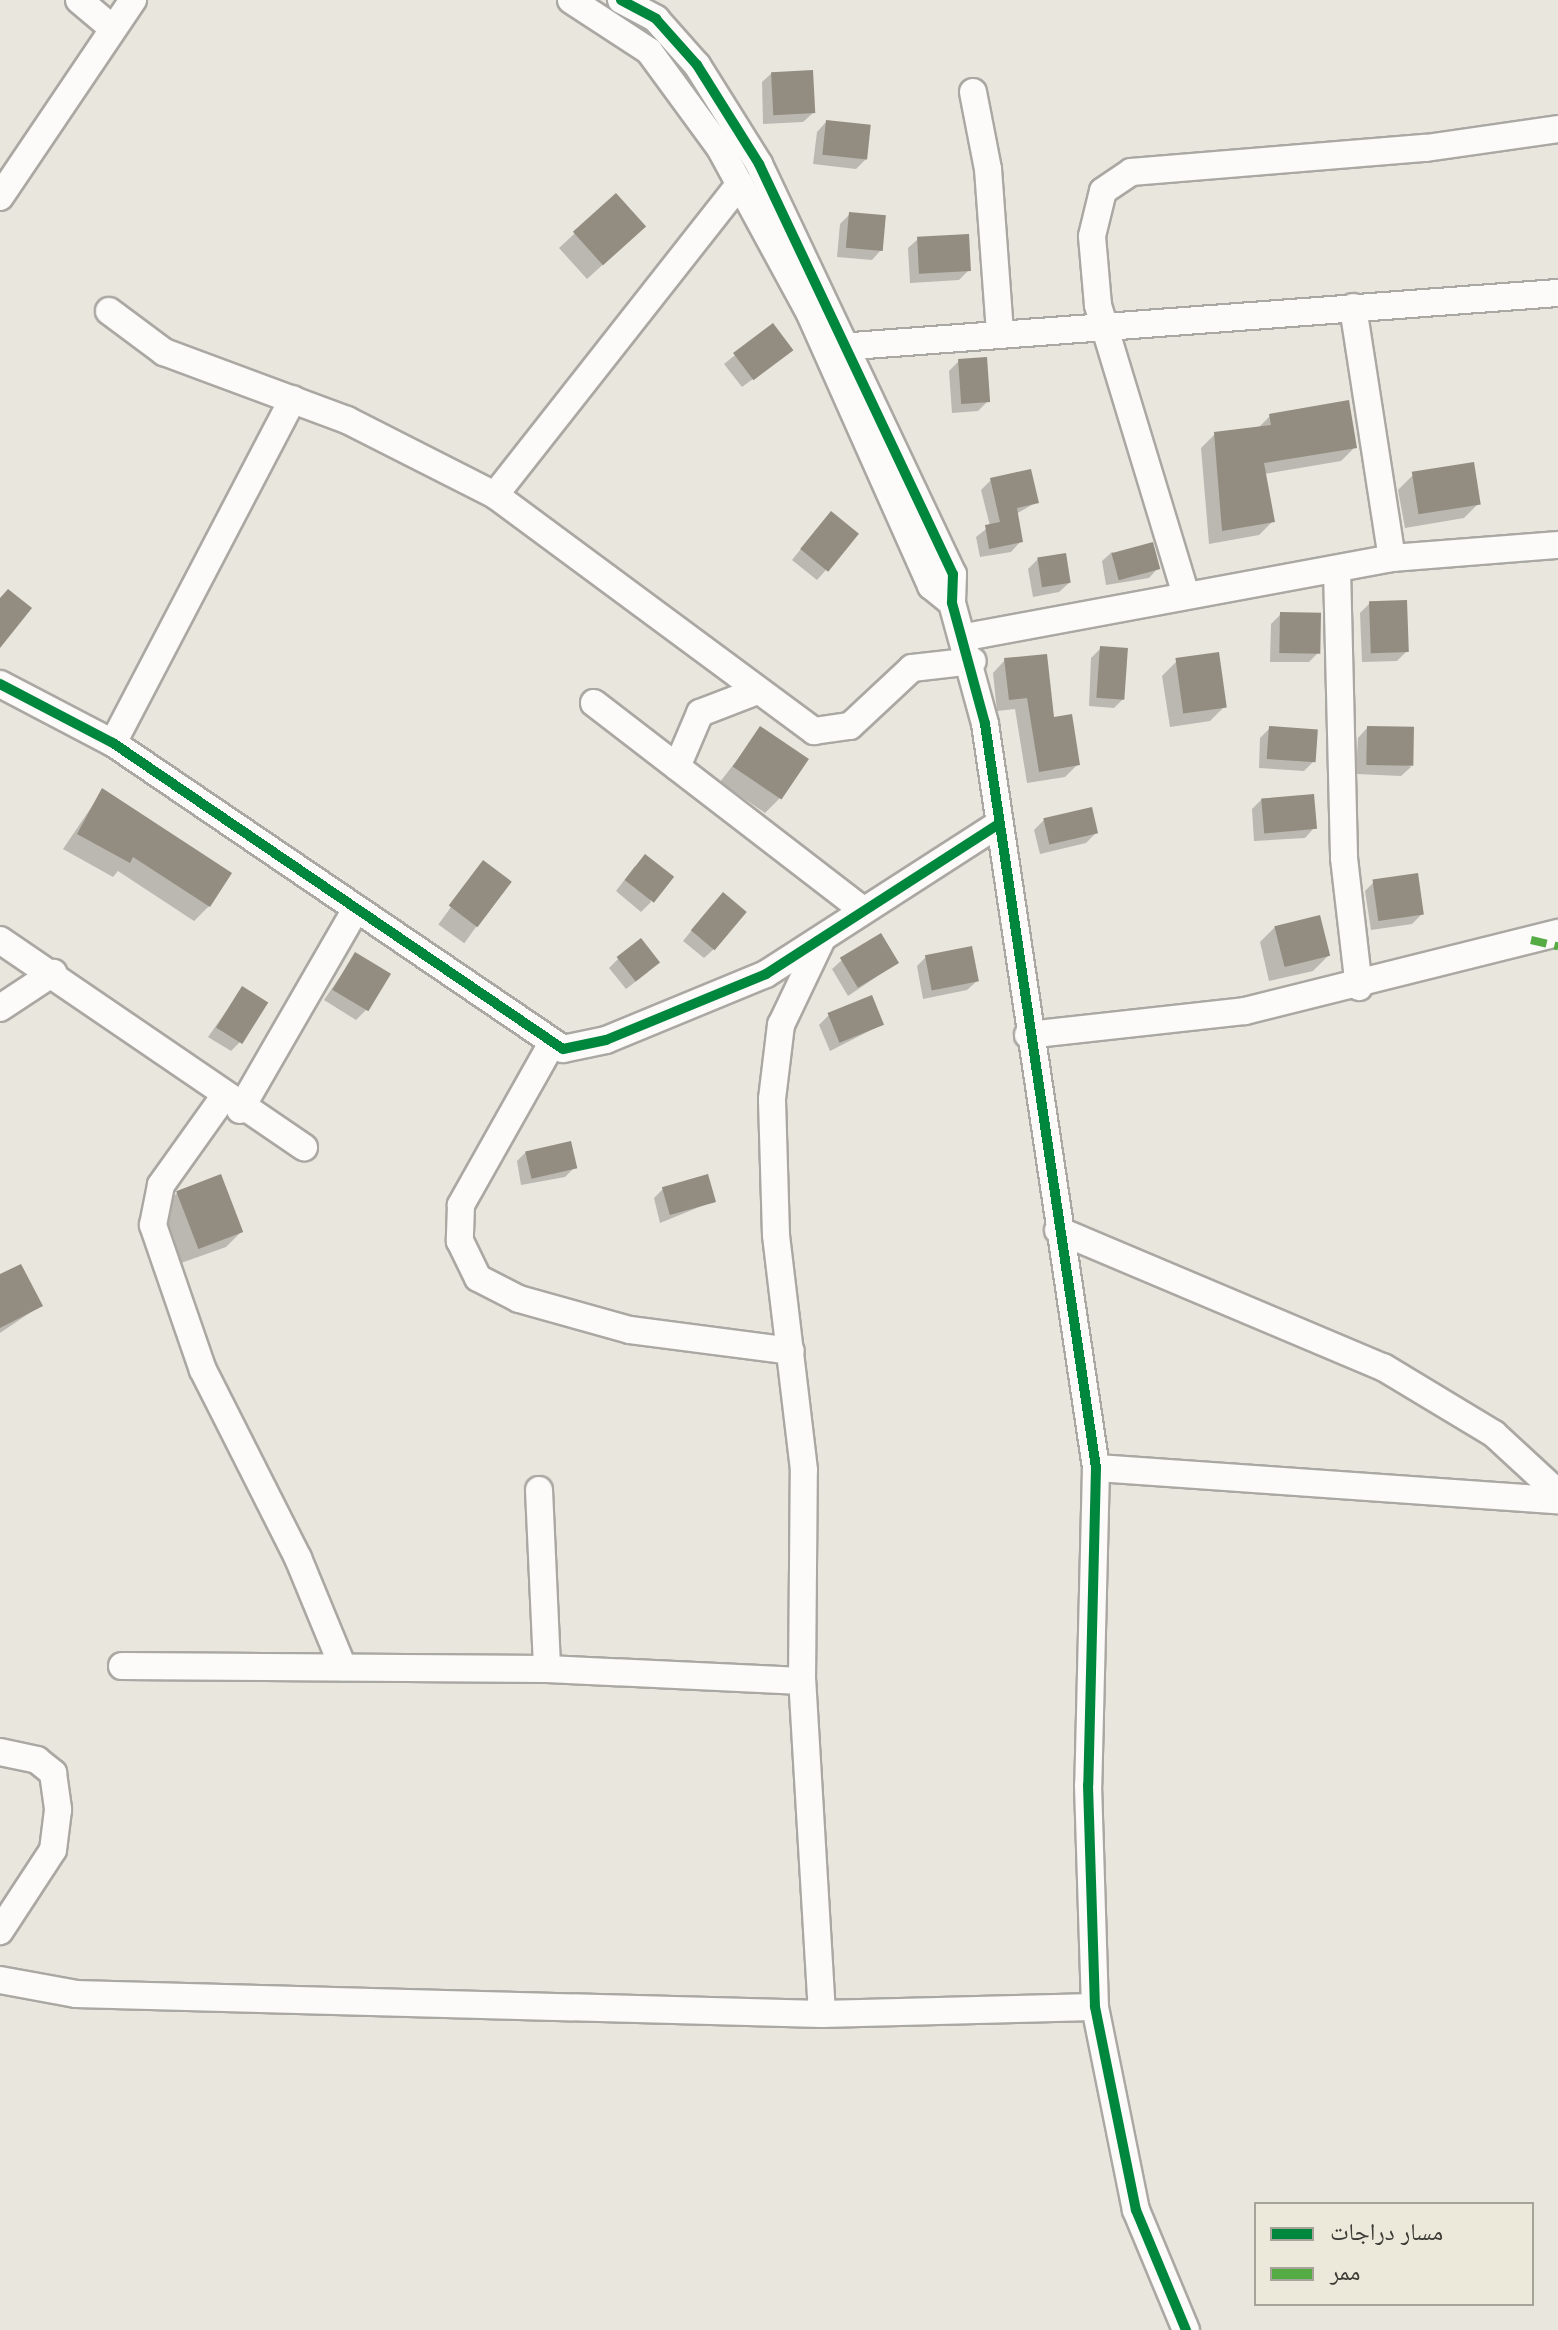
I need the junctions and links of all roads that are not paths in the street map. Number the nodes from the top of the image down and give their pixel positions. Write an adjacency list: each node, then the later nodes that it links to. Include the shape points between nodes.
1 (79, 0): 6 (street)
2 (133, 0): 6 (street)
3 (571, 0): 7 (street)
4 (621, 0): 5 (street)
5 (657, 10): 7 (street); 18 (street, via 759,164)
6 (111, 27): 10 (street)
7 (649, 51): 11 (street)
8 (973, 92): 17 (street, via 989,178)
9 (1558, 129): 16 (street, via 1119,176 1094,208 1093,269)
10 (8, 170): 12 (street)
11 (740, 184): 18 (street); 20 (street)
12 (0, 197)
13 (1558, 293): 14 (street)
14 (1353, 307): 16 (street); 24 (street)
15 (109, 311): 19 (street, via 164,352)
16 (1106, 328): 17 (street); 26 (street)
17 (1000, 333): 18 (street)
18 (838, 346): 27 (street, via 953,574 952,603)
19 (293, 399): 20 (street); 31 (street)
20 (495, 495): 29 (street)
21 (1558, 531): 23 (street)
22 (1558, 545): 23 (street)
23 (1508, 548): 24 (street)
24 (1392, 558): 25 (street)
25 (1337, 569): 26 (street); 40 (street, via 1344,858)
26 (1186, 595): 27 (street)
27 (970, 649): 29 (street, via 912,668 842,731 814,731); 33 (street)
28 (2, 690): 31 (street)
29 (757, 691): 32 (street, via 709,705)
30 (594, 703): 32 (street)
31 (113, 743): 35 (street)
32 (677, 767): 34 (street)
33 (999, 824): 34 (street); 42 (street)
34 (860, 908): 37 (street)
35 (356, 909): 43 (street); 44 (street)
36 (1558, 933): 40 (street)
37 (824, 936): 43 (street, via 766,974 665,1018 586,1047); 47 (street, via 781,1025 774,1073 776,1235)
38 (0, 940): 39 (street)
39 (53, 973): 41 (street); 44 (street)
40 (1359, 987): 42 (street, via 1245,1011)
41 (0, 1008)
42 (1028, 1035): 46 (street)
43 (551, 1045): 47 (street, via 461,1205 460,1241 478,1278 519,1299 630,1330)
44 (232, 1104): 45 (street); 53 (street, via 161,1185 153,1225 203,1370 298,1558)
45 (304, 1147)
46 (1058, 1230): 48 (street); 50 (street, via 1383,1367 1494,1434)
47 (791, 1351): 55 (street, via 807,1533)
48 (1096, 1468): 51 (street); 59 (street, via 1088,1785)
49 (539, 1490): 54 (street)
50 (1558, 1493)
51 (1558, 1500)
52 (122, 1666): 53 (street)
53 (343, 1667): 54 (street)
54 (547, 1669): 55 (street)
55 (802, 1681): 60 (street)
56 (0, 1752): 57 (street, via 37,1760 53,1773 58,1810 53,1850)
57 (0, 1931)
58 (0, 1980): 60 (street, via 76,1994)
59 (1095, 2007): 60 (street); 61 (street, via 1136,2210)
60 (822, 2014)
61 (1186, 2330)

